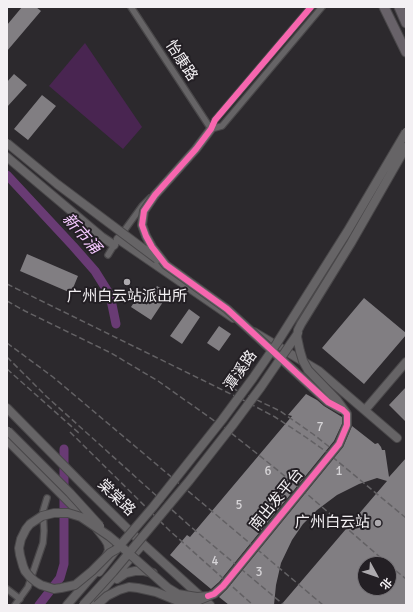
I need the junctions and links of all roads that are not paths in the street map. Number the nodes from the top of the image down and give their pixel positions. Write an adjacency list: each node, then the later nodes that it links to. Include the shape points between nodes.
1 (131, 7): 8 (street, 怡康路)
2 (311, 7): 8 (street)
3 (322, 7): 8 (street, via 222,126)
4 (384, 7): 7 (main road)
5 (399, 7): 6 (main road)
6 (406, 23)
7 (406, 52)
8 (211, 129): 14 (street, via 142,206); 16 (street, bridge, via 144,211 142,225 146,236)
9 (406, 132): 29 (street, 潭溪路, bridge, via 347,232 253,378 153,507)
10 (7, 143): 16 (street, bridge, via 57,184)
11 (406, 147): 19 (street, bridge, via 298,330 300,351 308,370 337,400)
12 (406, 155): 39 (street, 潭溪路, bridge, via 335,276 261,387 189,481)
13 (7, 156): 14 (street, via 102,237)
14 (116, 242): 15 (street); 20 (street, via 319,371)
15 (108, 254)
16 (166, 265): 19 (street, bridge, via 227,309 328,402)
17 (406, 362): 20 (street)
18 (7, 408): 26 (street, 棠棠路)
19 (343, 410): 35 (street, 南出发平台, bridge, via 347,414 347,425 339,444 223,586)
20 (365, 410): 22 (street)
21 (7, 430): 27 (street, bridge)
22 (397, 438)
23 (7, 440): 25 (street, 棠棠路)
24 (47, 498): 36 (street, via 43,511 43,543 28,587)
25 (86, 516): 29 (street, 棠棠路); 31 (street, via 108,544 108,555)
26 (130, 531): 28 (street, 棠棠路); 29 (street)
27 (109, 536): 29 (street, bridge, via 81,517 68,513 48,514 35,520 21,539 20,555 23,566 36,582 48,588 61,588 74,585); 35 (street, bridge, via 168,588 178,594)
28 (143, 544): 30 (street); 43 (street, 棠棠路)
29 (119, 546): 30 (street, 棠棠路); 31 (street); 38 (street, 潭溪路, via 106,565)
30 (135, 554): 32 (street, 棠棠路); 33 (street)
31 (101, 567): 38 (street)
32 (158, 574): 33 (street, via 135,571 126,573); 42 (street, 棠棠路)
33 (108, 585): 40 (street)
34 (7, 589): 36 (street)
35 (208, 596): 41 (street, 南出发平台, bridge, via 197,601 178,601 156,592 129,587 107,596)
36 (20, 599): 37 (street)
37 (15, 605)
38 (69, 605)
39 (83, 605)
40 (89, 605)
41 (97, 605)
42 (194, 605)
43 (210, 605)

